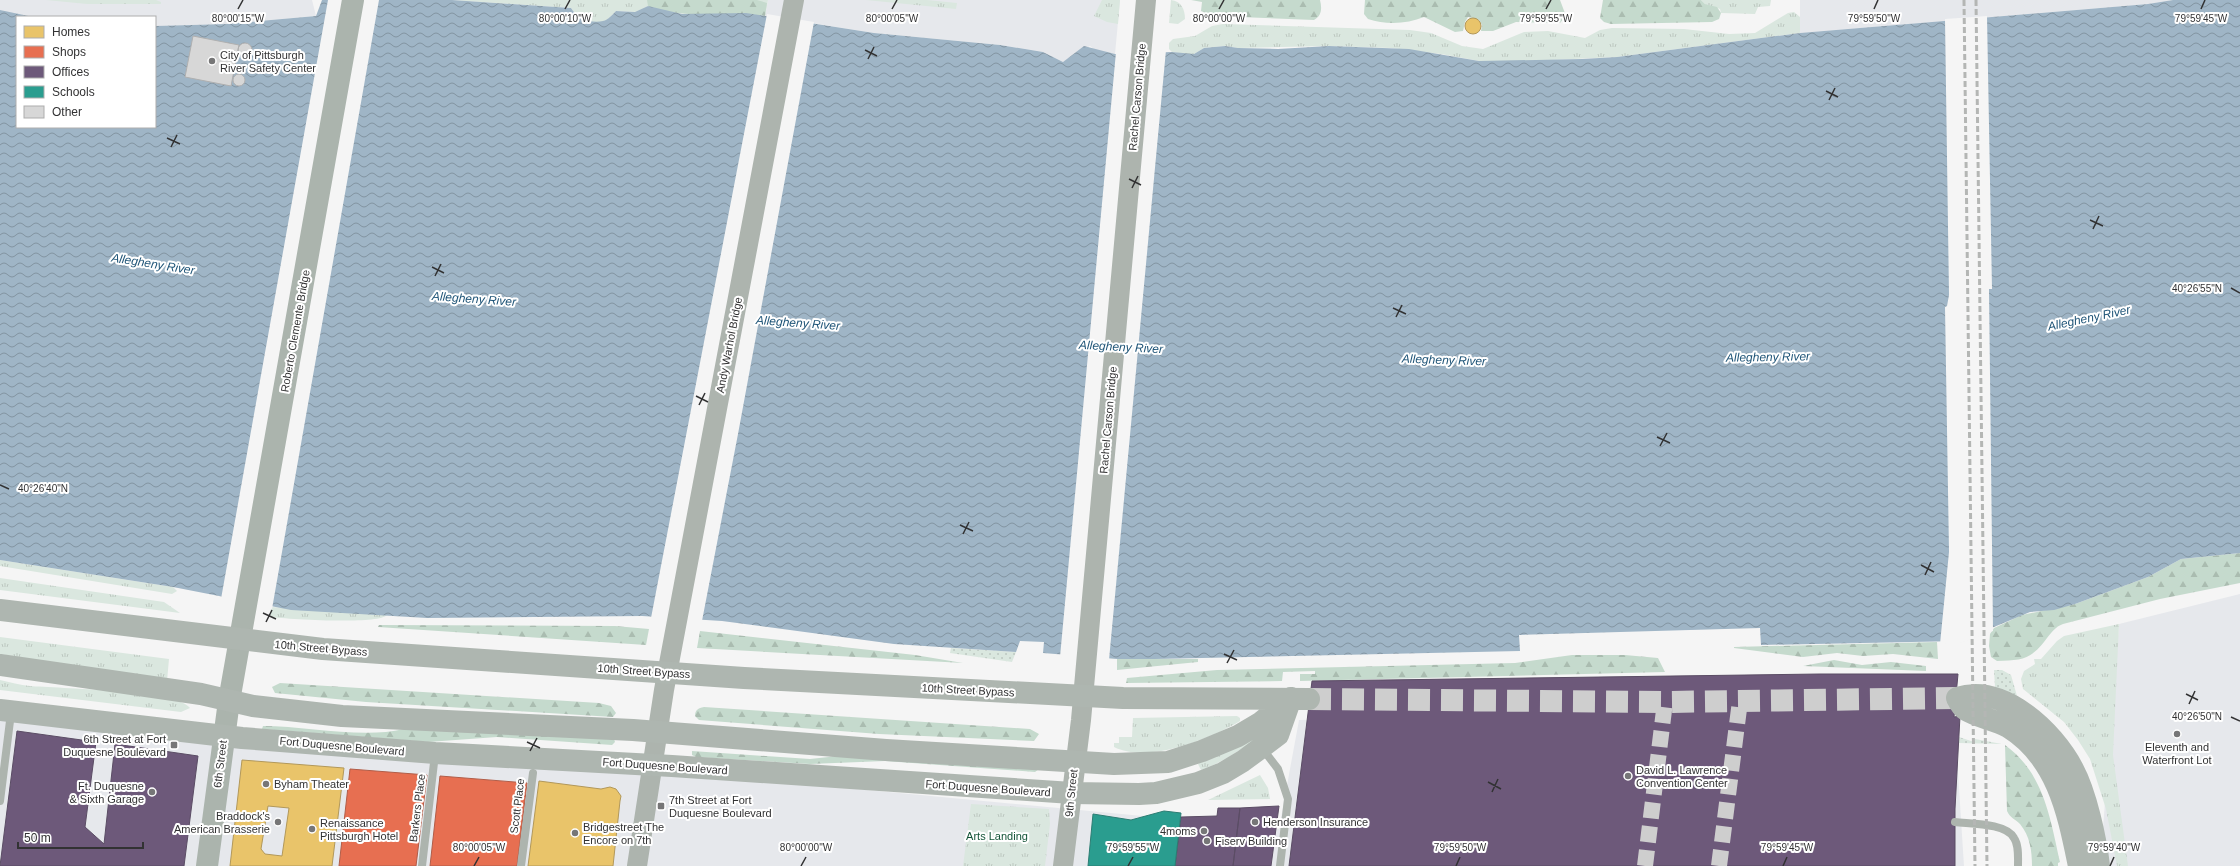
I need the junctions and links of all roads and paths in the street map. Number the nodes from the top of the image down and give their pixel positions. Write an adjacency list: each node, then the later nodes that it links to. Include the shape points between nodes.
1 (353, 0): 5 (main road, Roberto Clemente Bridge)
2 (794, 0): 11 (street, Andy Warhol Bridge)
3 (1146, 0): 10 (street, Rachel Carson Bridge)
4 (0, 610): 7 (main road, 10th Street Bypass, via 323,649 744,678 1123,698)
5 (237, 662): 8 (main road, 6th Street)
6 (0, 665): 8 (main road, via 201,694)
7 (1300, 699): 13 (main road, Fort Duquesne Boulevard, via 1278,735); 15 (main road, via 1238,736 1168,762)
8 (229, 702): 11 (main road, via 342,716); 12 (main road, 6th Street)
9 (6, 710): 12 (main road, Fort Duquesne Boulevard); 19 (lane)
10 (1081, 720): 15 (street, 9th Street)
11 (657, 732): 15 (main road); 16 (street, Andy Warhol Bridge)
12 (223, 735): 14 (main road, Fort Duquesne Boulevard); 22 (main road, 6th Street)
13 (1262, 748): 18 (main road, Fort Duquesne Boulevard, via 1222,773 1184,787 1144,793); 27 (lane, via 1278,769 1288,799)
14 (435, 754): 16 (main road, Fort Duquesne Boulevard); 23 (lane, Barkers Place)
15 (1075, 763): 18 (street, 9th Street)
16 (651, 765): 18 (main road, Fort Duquesne Boulevard); 25 (street, Andy Warhol Bridge)
17 (533, 773): 24 (lane, Scott Place)
18 (1072, 793): 26 (street, 9th Street)
19 (0, 801)
20 (2074, 801): 20 (main road, via 2074,770 2060,747 2033,720 2016,708 1993,699 1967,695 1957,698 1966,710 2007,726 2027,741); 29 (main road); 30 (main road, via 2092,829)
21 (1955, 822): 28 (lane, via 2009,831 2016,843)
22 (207, 866)
23 (422, 866)
24 (521, 866)
25 (637, 866)
26 (1063, 866)
27 (1280, 866)
28 (2018, 866)
29 (2079, 866)
30 (2099, 866)

